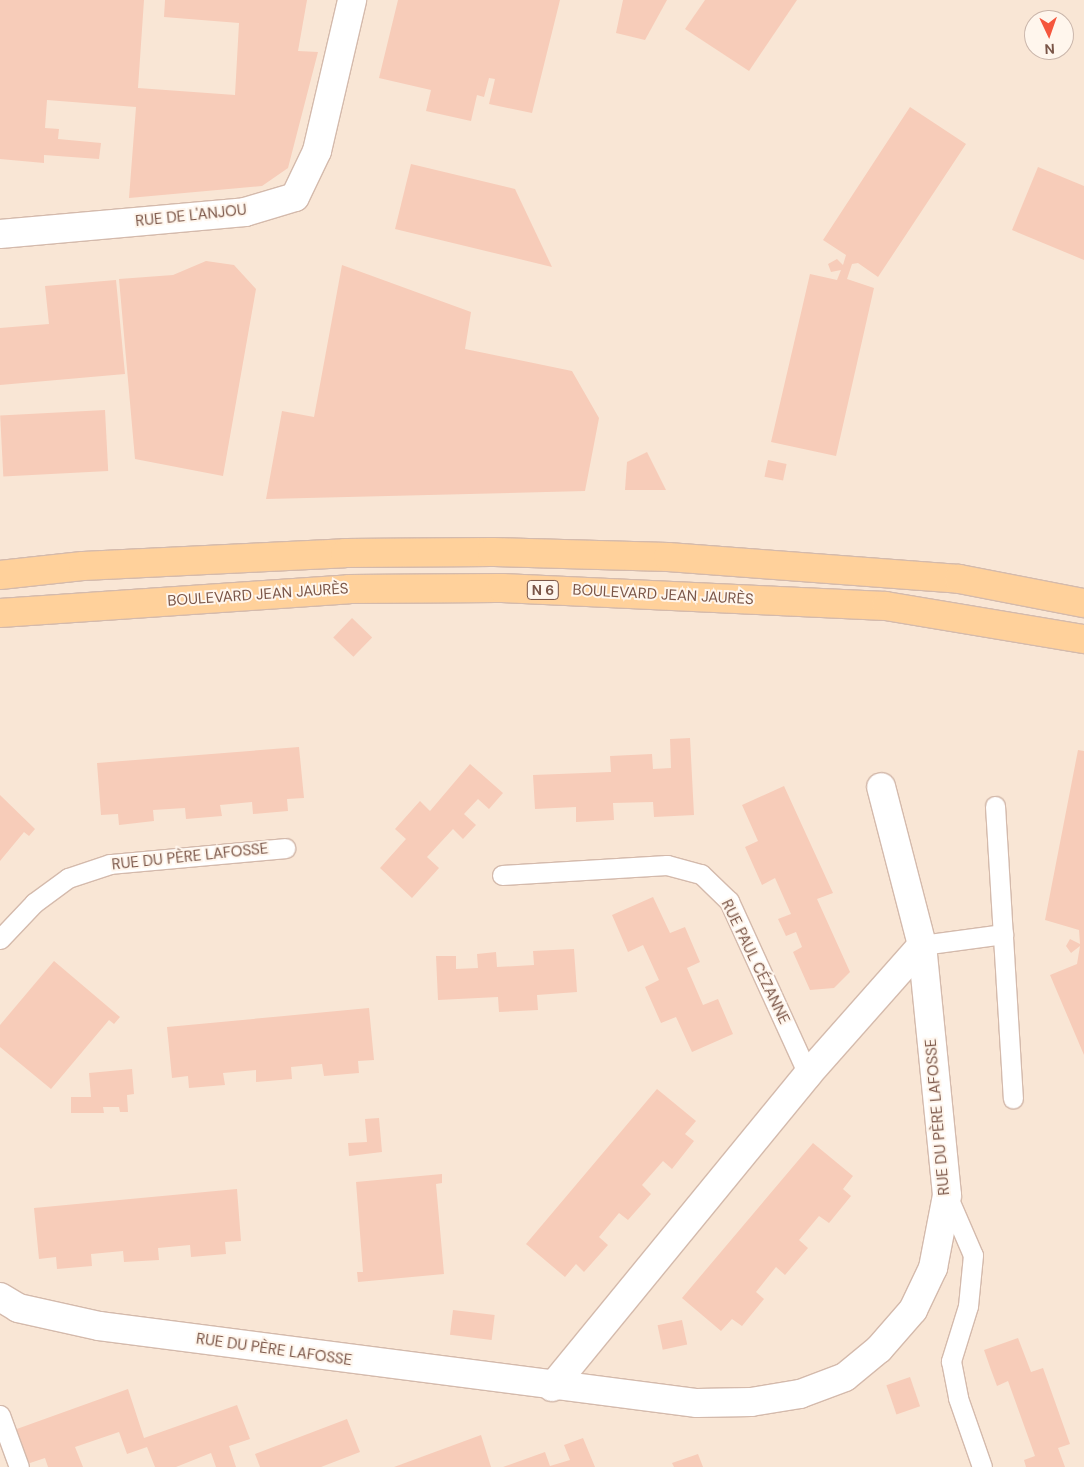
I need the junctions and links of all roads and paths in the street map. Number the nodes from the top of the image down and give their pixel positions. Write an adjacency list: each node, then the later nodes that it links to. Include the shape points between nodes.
1 (352, 0): 2 (street, RUE DE L'ANJOU, via 317,151 295,197 245,212)
2 (0, 234)
3 (0, 574): 4 (main road, via 83,566 345,553 501,552 668,557 959,579)
4 (1084, 603)
5 (0, 612): 6 (main road, BOULEVARD JEAN JAURÈS / N 6, via 349,589 502,588 886,606)
6 (1084, 639)
7 (882, 786): 13 (street, RUE DU PÈRE LAFOSSE)
8 (995, 806): 11 (lane)
9 (285, 848): 12 (lane, RUE DU PÈRE LAFOSSE, via 110,864 68,878 34,903)
10 (502, 874): 14 (lane, RUE PAUL CÉZANNE, via 667,865 701,874 729,901)
11 (1003, 934): 13 (lane); 15 (lane)
12 (0, 939)
13 (922, 945): 14 (street); 16 (street, RUE DU PÈRE LAFOSSE)
14 (808, 1074): 18 (street)
15 (1013, 1098)
16 (947, 1195): 18 (street, RUE DU PÈRE LAFOSSE, via 933,1268 913,1310 879,1350 845,1377 800,1394 751,1402 698,1403); 21 (lane, via 973,1255 974,1277 951,1361 958,1398)
17 (0, 1297): 18 (street, RUE DU PÈRE LAFOSSE, via 18,1308 98,1326)
18 (552, 1387)
19 (0, 1415): 20 (lane)
20 (19, 1467)
21 (982, 1467)

